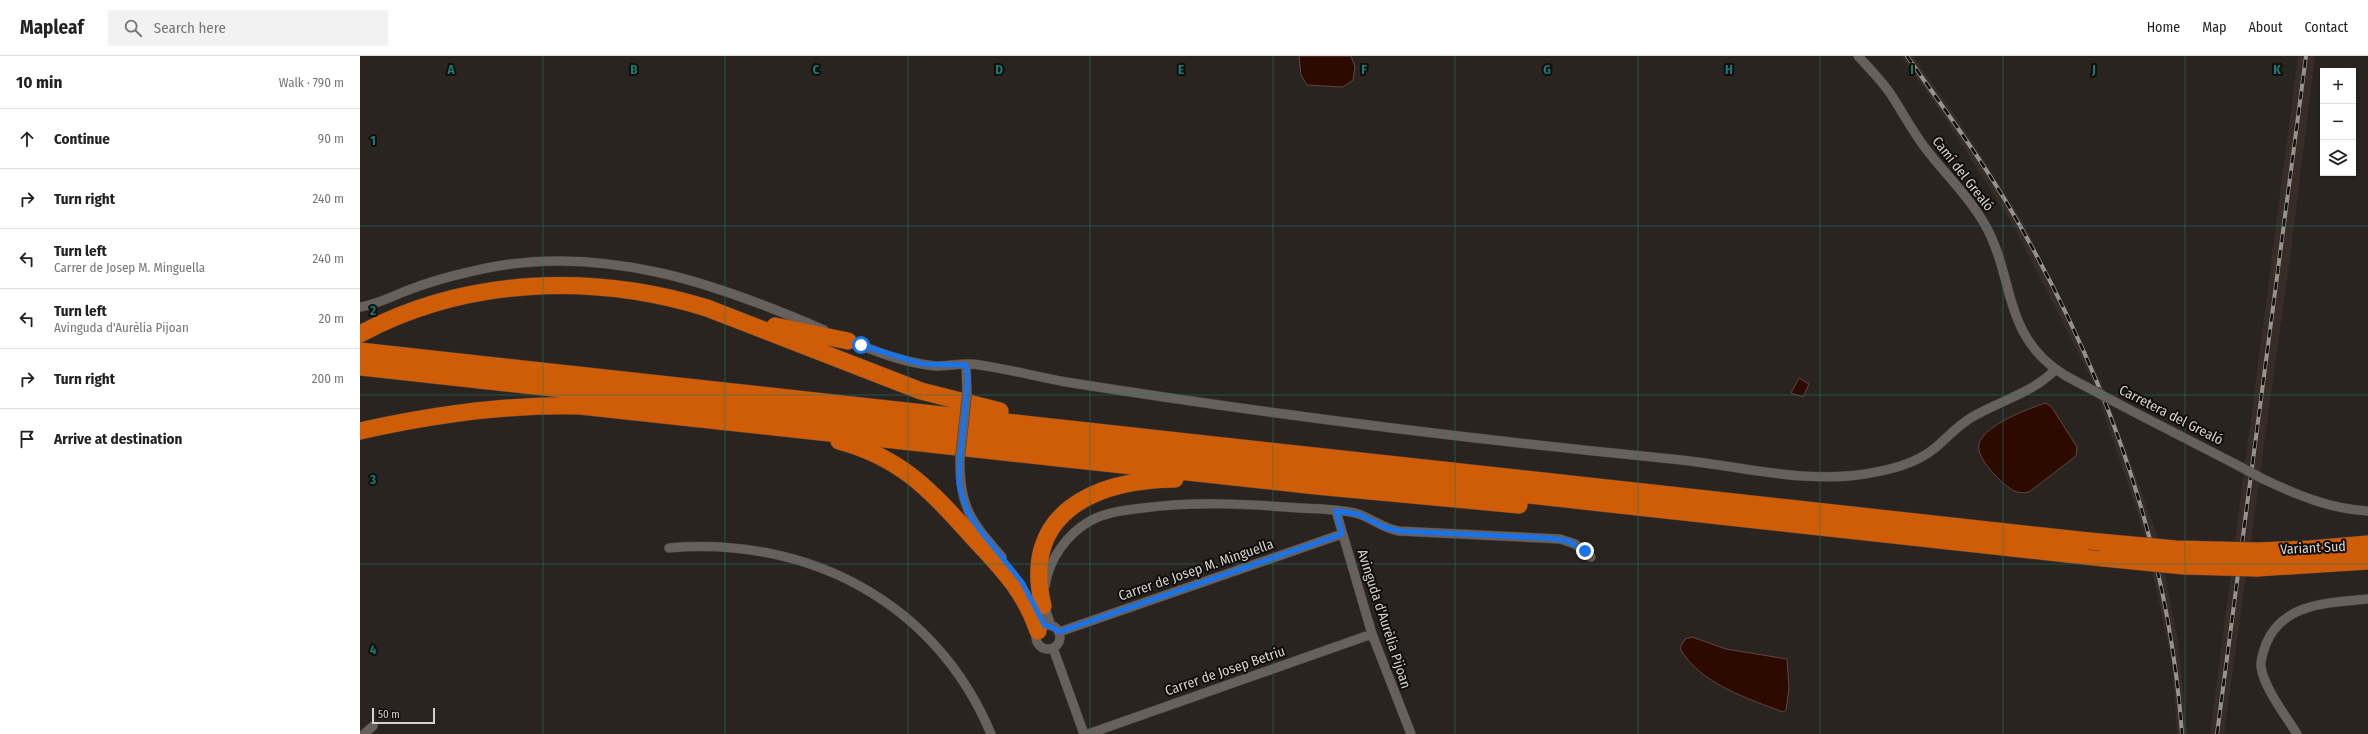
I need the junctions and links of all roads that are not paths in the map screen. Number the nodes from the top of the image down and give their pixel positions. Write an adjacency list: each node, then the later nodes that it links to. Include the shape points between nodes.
1 (1858, 56): 9 (street, Camí del Grealó, via 1881,82 1920,141 1968,199 1984,223 1997,252 2019,324 2038,352)
2 (360, 307): 5 (street, via 430,282 490,268 545,262 594,262 649,269 708,284 763,304)
3 (730, 316): 4 (highway, via 672,298 638,291 584,285 537,286 493,290 450,299 402,315); 5 (highway); 13 (highway, via 866,371 946,399 1017,414 1139,430)
4 (360, 334)
5 (848, 341): 7 (street, via 922,364)
6 (360, 352): 13 (highway)
7 (966, 365): 9 (street, via 980,365 1072,383 1413,430 1698,462 1789,475 1827,477 1869,474 1916,460 1936,447 1970,418 2030,390); 26 (street, bridge, via 967,394 959,484 968,512 1022,582)
8 (360, 367): 17 (highway)
9 (2055, 370): 10 (street, Camí del Grealó)
10 (2066, 376): 16 (street, Carretera del Grealó, bridge, via 2263,479 2311,500)
11 (717, 420): 12 (highway, via 593,407 546,406 458,413); 14 (highway); 26 (highway, via 741,427 838,441 866,450 900,467 933,494 1010,576)
12 (360, 431)
13 (1155, 438): 22 (highway, bridge)
14 (1426, 497): 17 (highway, via 1823,534 1841,535); 25 (highway, via 1398,499 1195,479 1150,480 1117,486 1097,492 1074,505 1062,514 1050,531 1038,564 1038,585)
15 (1336, 511): 18 (street, Avinguda d'Aurèlia Pijoan); 21 (street, via 1358,514 1384,527 1399,531 1560,539 1575,544); 25 (street, via 1210,502 1130,510 1104,516 1082,526 1061,547 1046,580)
16 (2368, 511)
17 (1860, 531): 22 (highway, bridge, via 2184,566)
18 (1342, 534): 27 (street, Carrer de Josep M. Minguella); 28 (street, Avinguda d'Aurèlia Pijoan)
19 (2368, 544): 22 (highway, Variant Sud, via 2310,549)
20 (669, 548): 33 (street, via 710,546 765,551 820,568 870,592 900,612 942,653 971,694)
21 (1591, 557)
22 (2257, 559): 23 (highway)
23 (2368, 561)
24 (2368, 599): 36 (street, via 2302,608 2279,622 2270,634 2261,666 2267,685)
25 (1043, 606): 26 (street)
26 (1045, 627): 27 (street); 29 (street, via 1038,643 1045,648)
27 (1059, 632): 29 (street, via 1059,641)
28 (1372, 634): 31 (street, Avinguda d'Aurèlia Pijoan); 35 (street, Carrer de Josep Betriu)
29 (1053, 648): 34 (street)
30 (373, 726): 32 (street)
31 (1408, 733)
32 (364, 734)
33 (991, 734)
34 (1084, 734)
35 (1088, 734)
36 (2297, 734)

